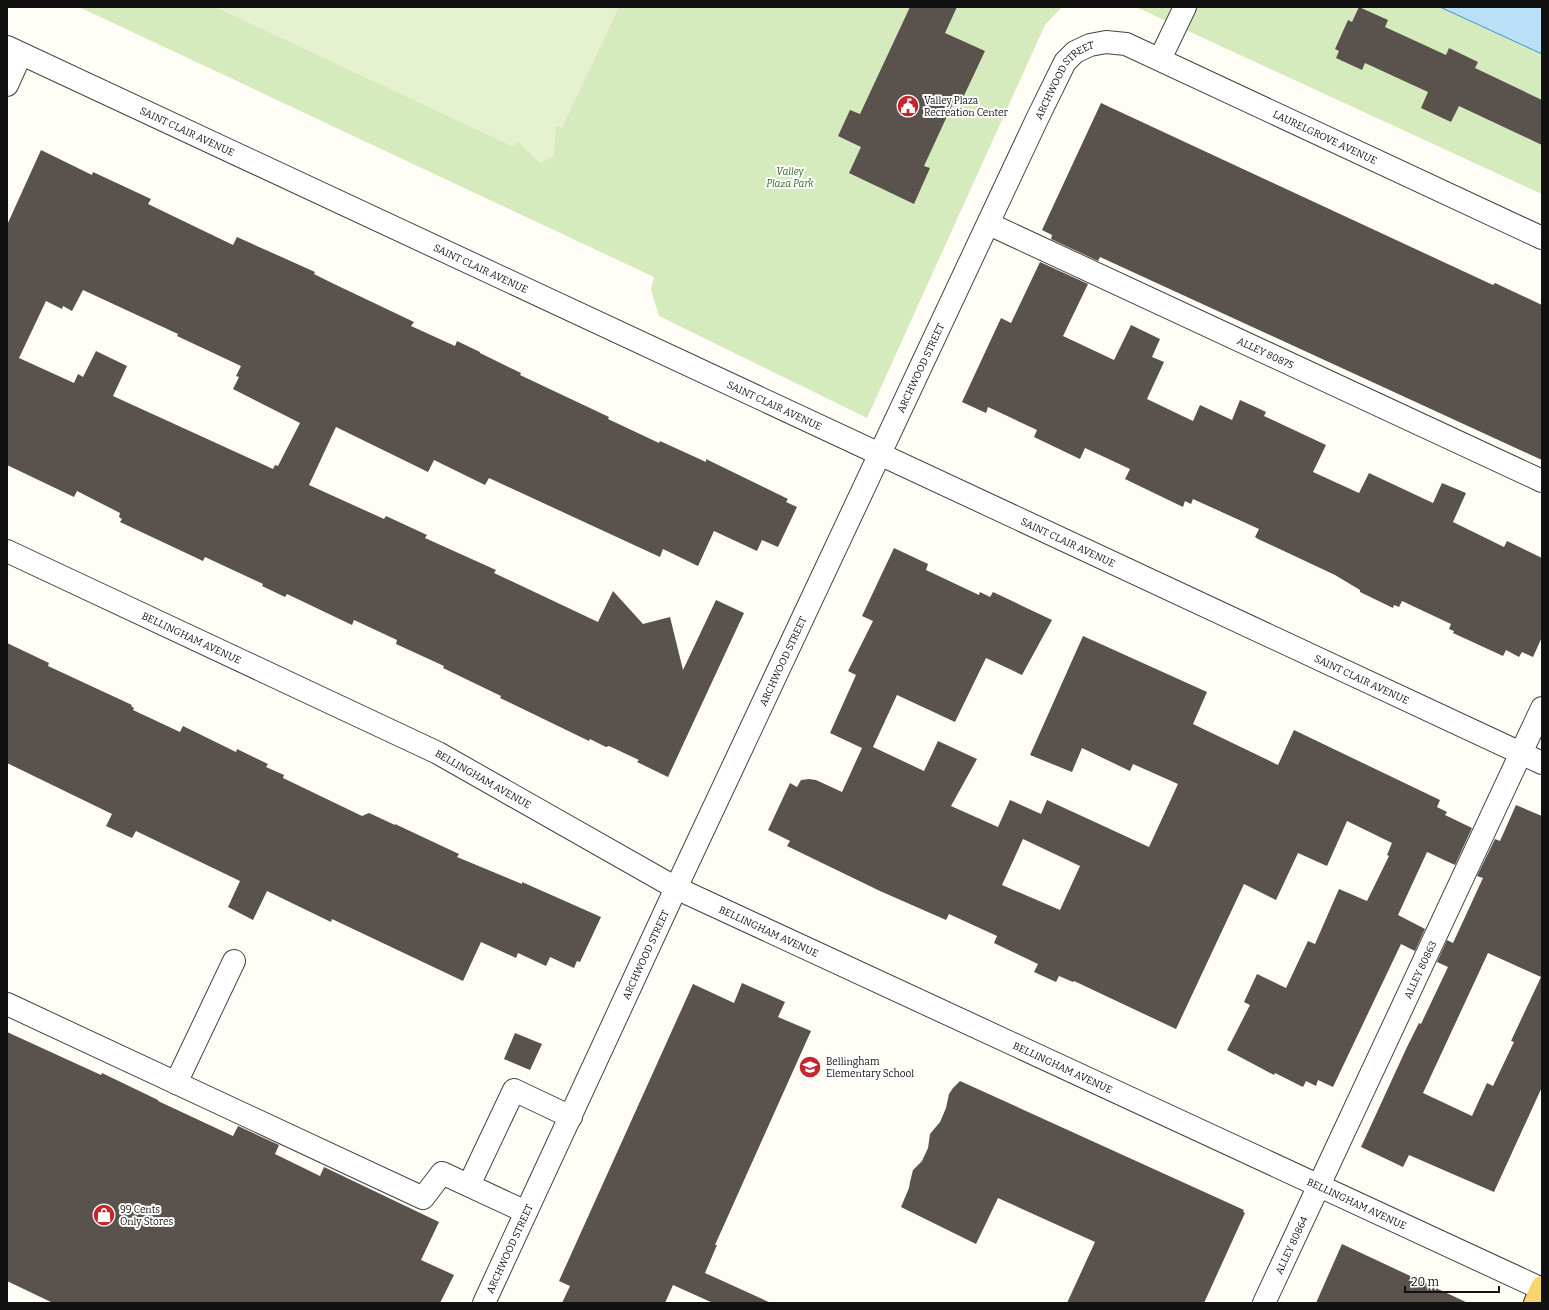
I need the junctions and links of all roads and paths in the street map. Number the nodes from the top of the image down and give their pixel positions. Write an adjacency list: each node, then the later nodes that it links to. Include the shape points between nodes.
1 (1185, 7): 4 (street)
2 (1106, 42): 4 (street, LAURELGROVE AVENUE, via 1126,44); 6 (street, ARCHWOOD STREET, via 1090,45 1076,52 1065,62)
3 (14, 50): 5 (street); 8 (street, SAINT CLAIR AVENUE)
4 (1160, 59): 7 (street, LAURELGROVE AVENUE)
5 (7, 85)
6 (989, 224): 8 (street, ARCHWOOD STREET); 9 (street, ALLEY 80875)
7 (1542, 238)
8 (880, 454): 12 (street, SAINT CLAIR AVENUE); 14 (street, ARCHWOOD STREET)
9 (1542, 481)
10 (7, 551): 14 (street, BELLINGHAM AVENUE, via 438,753)
11 (1542, 708): 12 (street, ALLEY 80863)
12 (1521, 752): 13 (street, SAINT CLAIR AVENUE); 20 (street, ALLEY 80863)
13 (1542, 763)
14 (676, 888): 18 (street, ARCHWOOD STREET); 20 (street, BELLINGHAM AVENUE)
15 (234, 961): 17 (street)
16 (7, 1004): 17 (street)
17 (176, 1083): 19 (street, via 423,1198 442,1173)
18 (571, 1117): 19 (street, via 514,1090); 21 (street, ARCHWOOD STREET)
19 (469, 1185): 21 (street)
20 (1318, 1186): 22 (street, BELLINGHAM AVENUE); 24 (street, ALLEY 80864)
21 (526, 1212): 23 (street, ARCHWOOD STREET)
22 (1540, 1292)
23 (484, 1303)
24 (1264, 1303)

